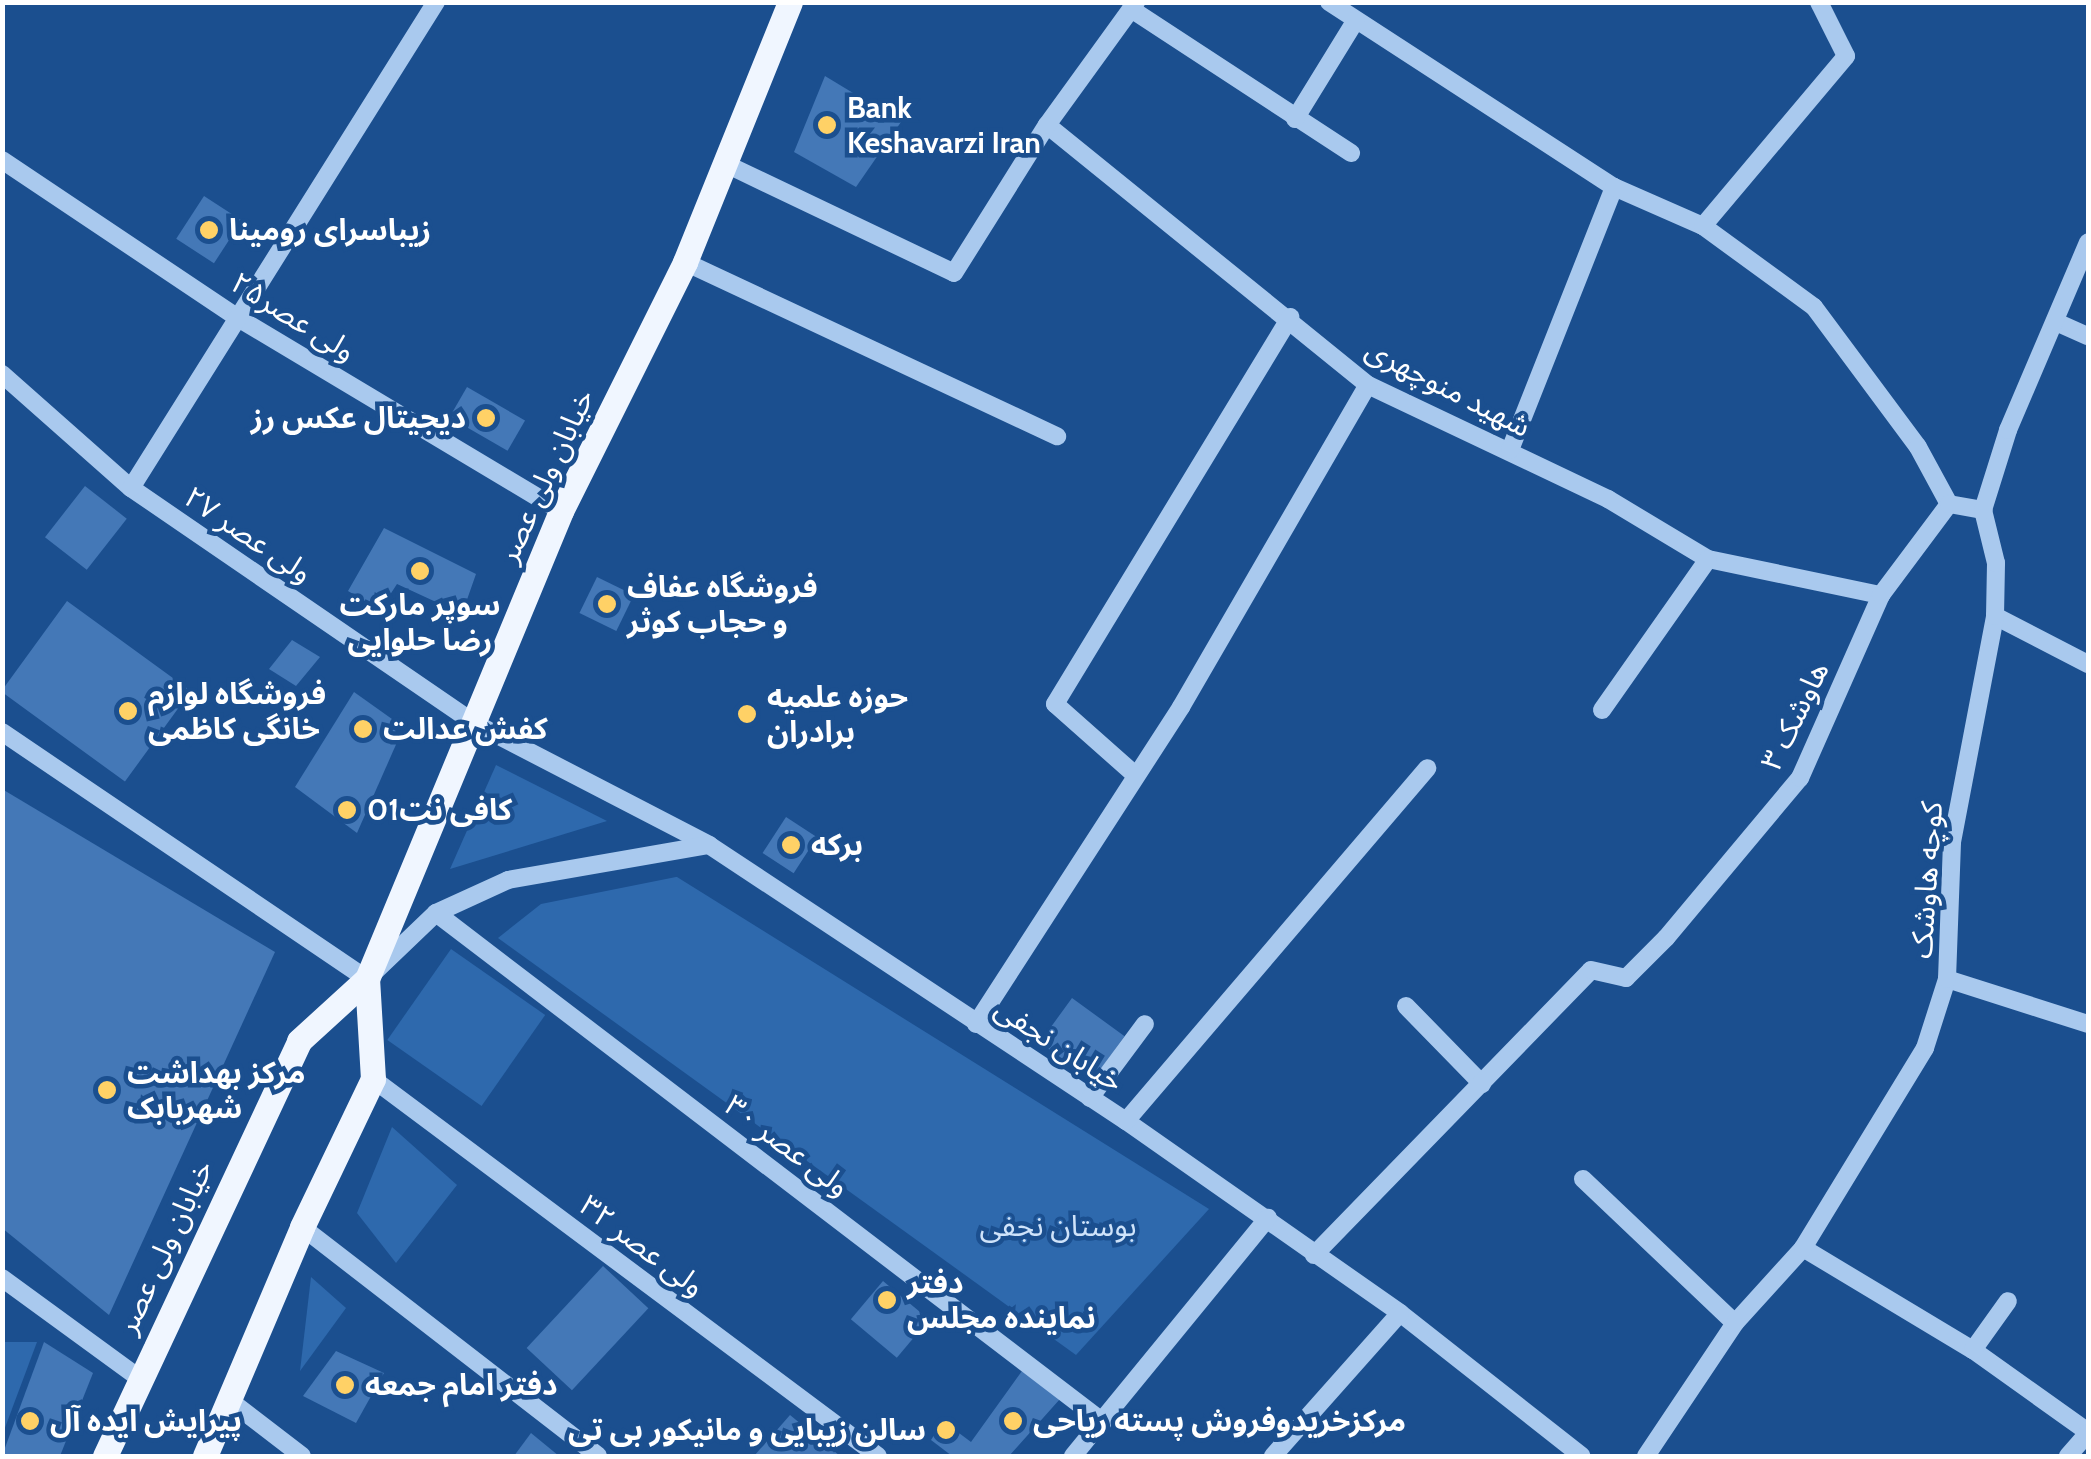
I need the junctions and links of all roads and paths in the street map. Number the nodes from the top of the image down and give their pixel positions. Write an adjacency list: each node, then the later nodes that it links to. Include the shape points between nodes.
1 (790, 2): 11 (main road, خیابان ولی عصر)
2 (1329, 2): 6 (street)
3 (1819, 2): 13 (street, via 1846,56)
4 (432, 4): 17 (street)
5 (1133, 6): 7 (street); 8 (street)
6 (1356, 20): 7 (street); 12 (street)
7 (1295, 119): 9 (street)
8 (1047, 125): 11 (street, via 954,273); 16 (street, شهید منوچهری)
9 (1351, 153)
10 (2, 160): 17 (street, ولی عصر۲۵)
11 (728, 164): 15 (main road, خیابان ولی عصر)
12 (1614, 187): 13 (street); 23 (street)
13 (1703, 226): 25 (street, via 1814,307 1918,448)
14 (2088, 242): 18 (street)
15 (685, 262): 22 (street); 27 (main road, خیابان ولی عصر)
16 (1290, 317): 21 (street, شهید منوچهری); 36 (street, via 1055,704)
17 (238, 318): 24 (street); 27 (street, ولی عصر۲۵)
18 (2056, 322): 19 (street); 26 (street, via 2008,430)
19 (2088, 336)
20 (2, 374): 24 (street, ولی عصر ۲۷)
21 (1368, 385): 23 (street, شهید منوچهری); 36 (street, via 1180,707)
22 (1057, 436)
23 (1510, 450): 28 (street, شهید منوچهری)
24 (131, 488): 33 (street, ولی عصر ۲۷)
25 (1948, 504): 26 (street); 29 (street, هاوشک ۳)
26 (1983, 510): 30 (street, کوچه هاوشک, via 1996,563)
27 (561, 511): 33 (main road, خیابان ولی عصر)
28 (1708, 559): 29 (street, شهید منوچهری); 32 (street)
29 (1880, 595): 46 (street, هاوشک ۳, via 1800,778 1626,978 1591,970)
30 (1995, 616): 31 (street); 40 (street, کوچه هاوشک, via 1952,842)
31 (2088, 664)
32 (1602, 710)
33 (476, 724): 37 (street, خیابان نجفی); 39 (main road, خیابان ولی عصر)
34 (2, 732): 39 (street)
35 (1426, 768): 48 (street)
36 (1133, 773): 42 (street)
37 (709, 845): 38 (street, via 508,880); 42 (street, خیابان نجفی)
38 (436, 912): 39 (street); 61 (street, ولی عصر ۳۰)
39 (367, 979): 45 (main road, خیابان ولی عصر); 59 (main road, خیابان ولی عصر, via 299,1040)
40 (1947, 979): 44 (street); 52 (street, کوچه هاوشک, via 1924,1048)
41 (1406, 1006): 46 (street)
42 (976, 1024): 47 (street, خیابان نجفی)
43 (1144, 1024): 47 (street)
44 (2088, 1024)
45 (374, 1079): 51 (main road, خیابان ولی عصر); 67 (street, ولی عصر ۳۲)
46 (1482, 1084): 53 (street)
47 (1090, 1098): 48 (street, خیابان نجفی)
48 (1126, 1121): 50 (street, خیابان نجفی)
49 (1583, 1179): 57 (street)
50 (1268, 1218): 53 (street, خیابان نجفی); 61 (street)
51 (302, 1227): 60 (main road, خیابان ولی عصر); 66 (street)
52 (1803, 1248): 57 (street, کوچه هاوشک); 58 (street)
53 (1314, 1254): 56 (street, خیابان نجفی)
54 (3, 1279): 59 (street)
55 (2008, 1301): 58 (street)
56 (1400, 1313): 69 (street); 70 (street, خیابان نجفی)
57 (1735, 1323): 71 (street, کوچه هاوشک)
58 (1973, 1350): 62 (street)
59 (139, 1378): 63 (main road, خیابان ولی عصر)
60 (229, 1400): 64 (main road, خیابان ولی عصر); 65 (street)
61 (1103, 1422): 68 (street)
62 (2088, 1432): 72 (street)
63 (105, 1456)
64 (205, 1456)
65 (302, 1456)
66 (598, 1456)
67 (878, 1456)
68 (1074, 1456)
69 (1274, 1456)
70 (1582, 1456)
71 (1646, 1456)
72 (2068, 1456)

